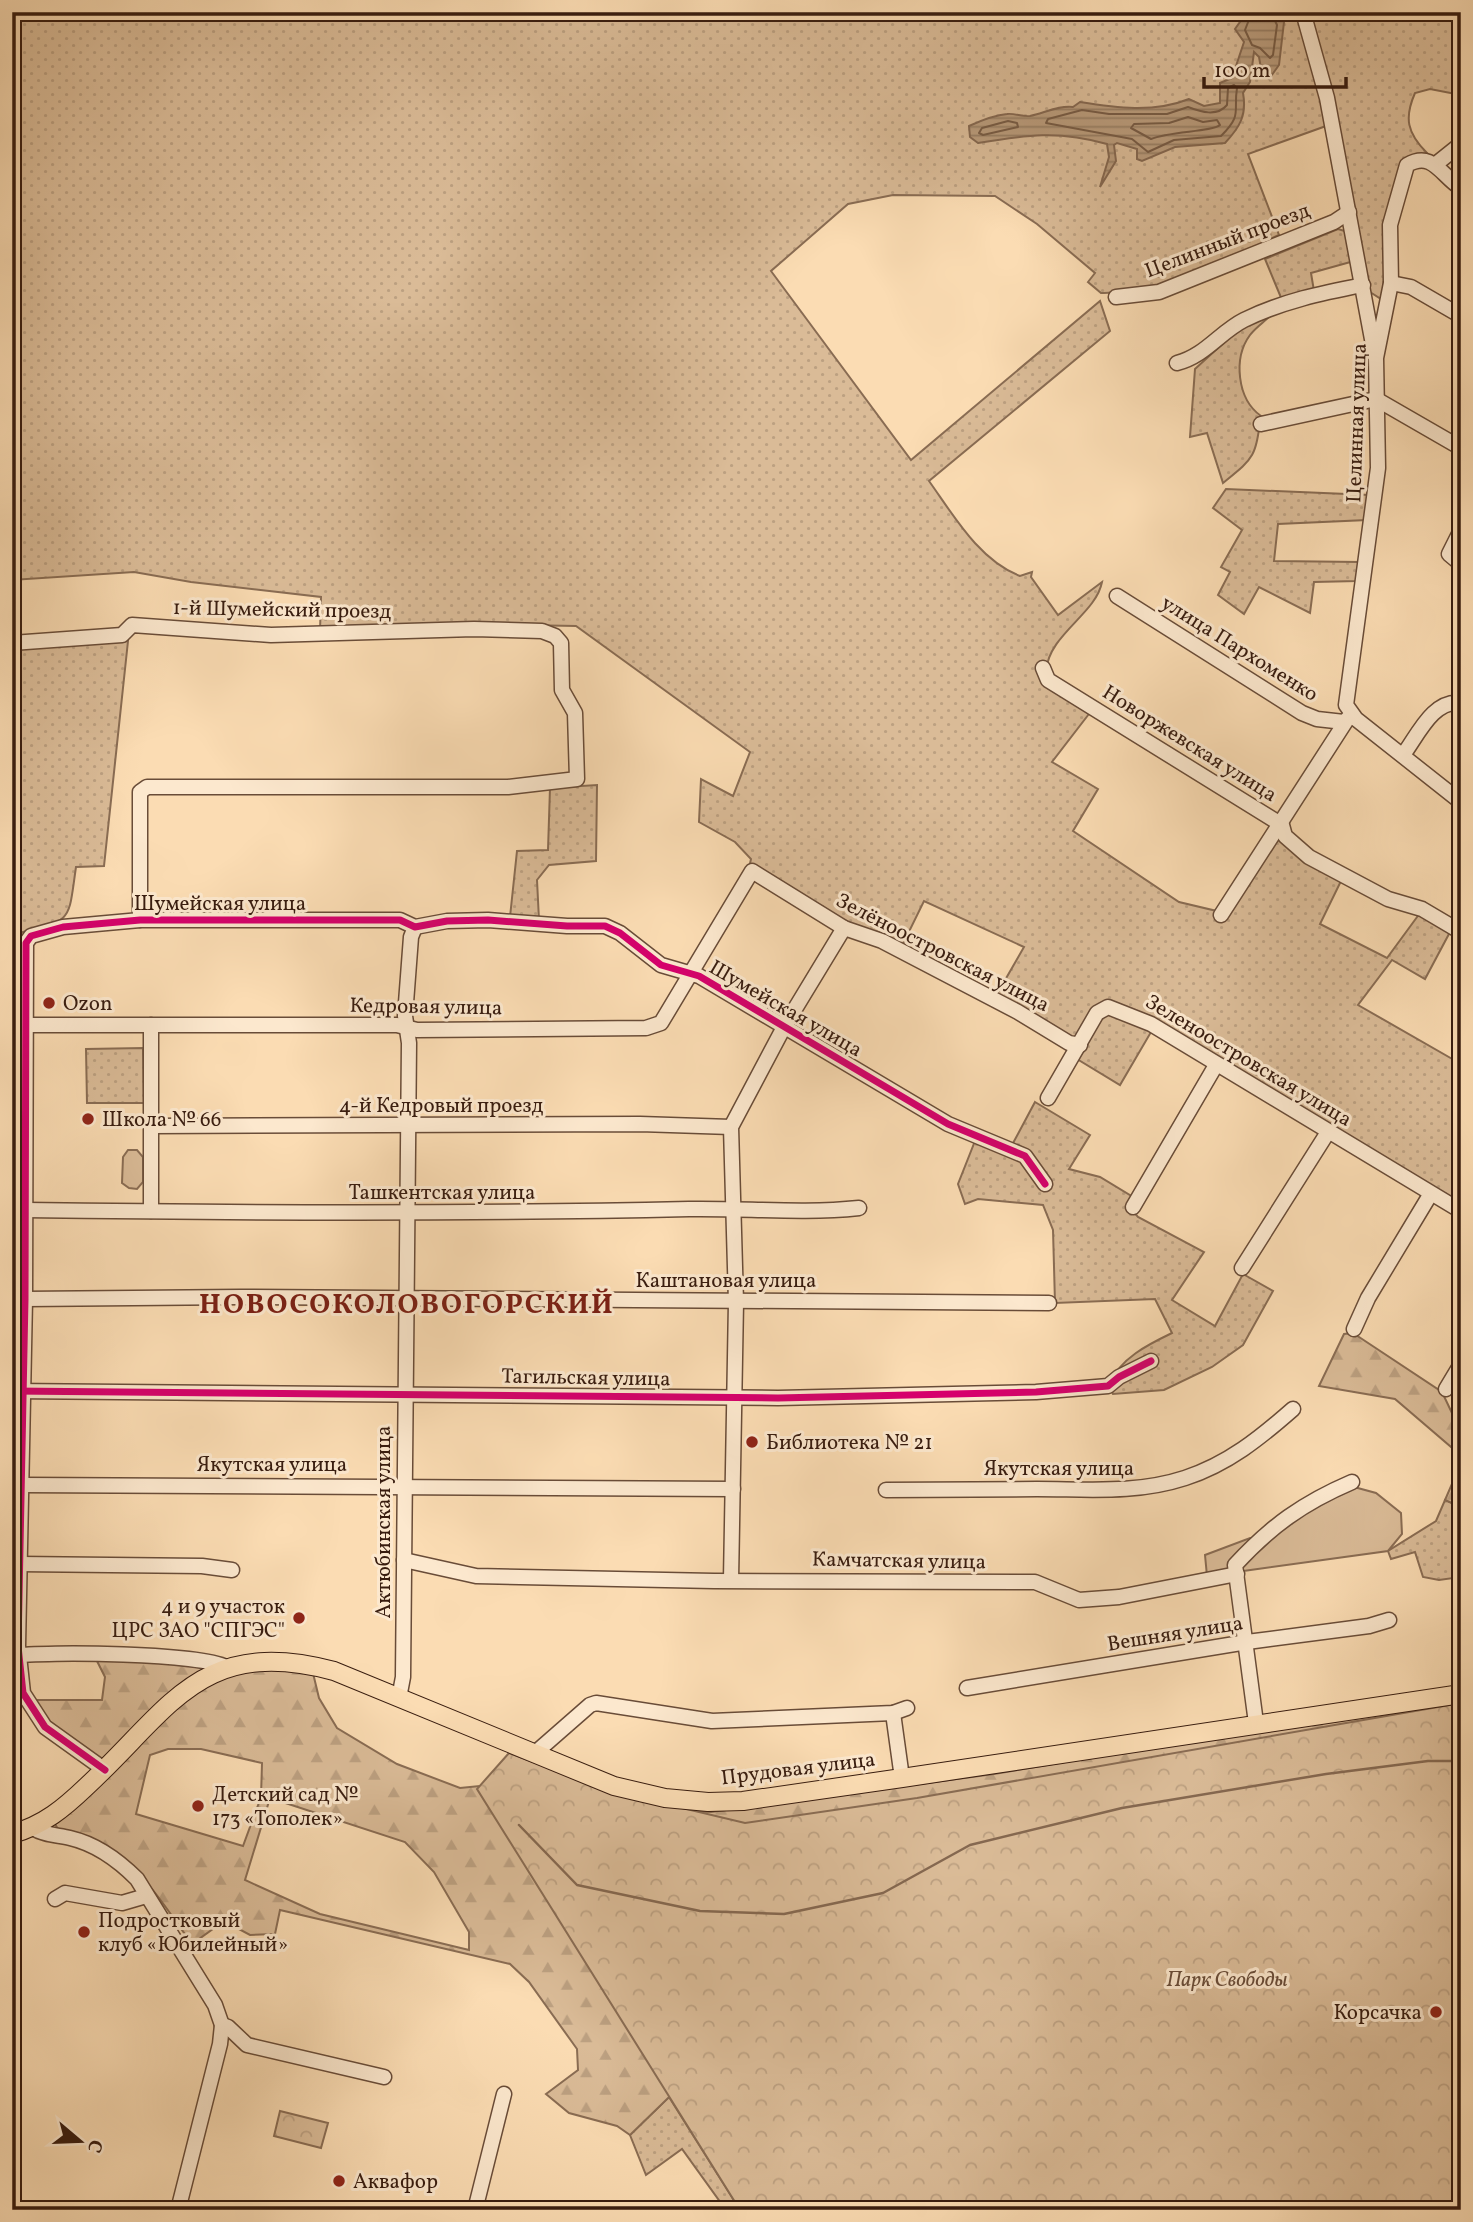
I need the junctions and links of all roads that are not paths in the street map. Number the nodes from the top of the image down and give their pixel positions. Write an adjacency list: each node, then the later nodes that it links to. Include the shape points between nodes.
1 (1303, 12): 5 (street, via 1327,98)
2 (1461, 144): 3 (street)
3 (1436, 164): 4 (street); 6 (street, Целинная улица, via 1426,160 1407,165 1390,225)
4 (1461, 188)
5 (1349, 212): 7 (street); 8 (street, Целинный проезд, via 1335,222 1159,292)
6 (1391, 283): 9 (street, via 1411,287); 10 (street, Целинная улица)
7 (1363, 285): 10 (street); 11 (street, via 1298,298 1241,321 1194,359)
8 (1116, 297)
9 (1461, 316)
10 (1376, 358): 12 (street, Целинная улица)
11 (1177, 363)
12 (1376, 399): 13 (street); 14 (street); 21 (street, Целинная улица, via 1378,468 1347,689)
13 (1261, 425)
14 (1461, 448)
15 (1461, 530): 16 (street)
16 (1455, 559)
17 (1117, 596): 21 (street, улица Пархоменко, via 1302,713 1317,719)
18 (12, 643): 23 (street, 1-й Шумейский проезд, via 122,635 132,625 271,635 542,631 561,643 562,691 575,713)
19 (1043, 668): 25 (street, Новоржевская улица, via 1048,680)
20 (1461, 703): 22 (street, via 1449,701 1438,707)
21 (1348, 718): 22 (street, улица Пархоменко); 25 (street)
22 (1403, 755): 24 (street, улица Пархоменко)
23 (577, 779): 28 (street, Шумейская улица, via 508,787 147,787 140,792)
24 (1461, 802)
25 (1282, 825): 27 (street); 31 (street, Новоржевская улица, via 1285,836 1309,857)
26 (752, 871): 30 (street, Зелёноостровская улица); 32 (street, Кедровая улица)
27 (1221, 915)
28 (140, 919): 29 (street, Шумейская улица, via 400,920); 33 (street, Шумейская улица, via 56,928 31,936 26,943)
29 (415, 927): 32 (street, Шумейская улица, via 488,920 605,926 661,965); 35 (street, Актюбинская улица)
30 (844, 928): 36 (street); 37 (street, Зелёноостровская улица, via 882,941)
31 (1461, 932)
32 (691, 973): 35 (street, Кедровая улица, via 661,1023 646,1028); 36 (street, Шумейская улица)
33 (19, 1025): 34 (street, Кедровая улица); 48 (street)
34 (151, 1025): 35 (street, Кедровая улица); 40 (street)
35 (406, 1027): 41 (street, Актюбинская улица, via 410,1043)
36 (784, 1027): 42 (street); 44 (street, Шумейская улица, via 948,1124 1025,1156)
37 (1080, 1045): 38 (street, Зеленоостровская улица, via 1097,1013 1108,1007 1151,1024); 39 (street, Зеленоостровская улица)
38 (1216, 1065): 43 (street, Зеленоостровская улица); 46 (street)
39 (1048, 1098)
40 (152, 1126): 41 (street, 4-й Кедровый проезд); 50 (street)
41 (408, 1126): 42 (street, 4-й Кедровый проезд); 52 (street, Актюбинская улица)
42 (731, 1127): 49 (street)
43 (1328, 1132): 45 (street, Зеленоостровская улица); 53 (street)
44 (1045, 1184)
45 (1430, 1195): 51 (street, Зеленоостровская улица); 58 (street)
46 (1133, 1207)
47 (859, 1208): 49 (street, Ташкентская улица, via 818,1213)
48 (25, 1210): 50 (street, Ташкентская улица); 54 (street)
49 (734, 1210): 52 (street, Ташкентская улица); 56 (street)
50 (151, 1211): 52 (street, Ташкентская улица)
51 (1461, 1211)
52 (407, 1214): 55 (street, Актюбинская улица)
53 (1242, 1268)
54 (24, 1299): 55 (street, Каштановая улица); 62 (street)
55 (405, 1300): 56 (street, Каштановая улица); 63 (street, Актюбинская улица)
56 (736, 1302): 57 (street, Каштановая улица); 64 (street)
57 (1049, 1303)
58 (1354, 1329)
59 (1151, 1362): 64 (street, Тагильская улица, via 1108,1386 1095,1388)
60 (1461, 1364): 61 (street)
61 (1446, 1389)
62 (18, 1391): 63 (street, Тагильская улица); 67 (street)
63 (404, 1392): 64 (street, Тагильская улица); 68 (street, Актюбинская улица)
64 (733, 1396): 69 (street)
65 (1293, 1409): 70 (street, Якутская улица, via 1227,1460 1187,1478 1148,1488 1092,1492)
66 (1352, 1482): 74 (street, via 1320,1496 1260,1536 1235,1565)
67 (22, 1485): 68 (street, Якутская улица); 72 (street)
68 (407, 1486): 69 (street, Якутская улица); 71 (street, Актюбинская улица)
69 (733, 1489): 75 (street)
70 (886, 1490)
71 (404, 1560): 75 (street, Камчатская улица, via 476,1576); 82 (street, Актюбинская улица)
72 (19, 1564): 73 (street); 78 (street)
73 (232, 1570)
74 (1237, 1574): 75 (street, Камчатская улица, via 1119,1597 1079,1600 1035,1582); 77 (street)
75 (731, 1580)
76 (1389, 1620): 77 (street, Вешняя улица)
77 (1247, 1642): 80 (street, Вешняя улица); 83 (street)
78 (15, 1655): 79 (street, via 150,1657 214,1662); 85 (street, via 23,1693 45,1727)
79 (228, 1668): 82 (main road, Прудовая улица, via 272,1661 304,1663); 85 (main road, Прудовая улица, via 180,1693)
80 (967, 1688)
81 (1461, 1694): 83 (main road, Прудовая улица)
82 (399, 1698): 84 (main road, Прудовая улица)
83 (1256, 1723): 86 (main road, Прудовая улица)
84 (534, 1754): 86 (main road, Прудовая улица, via 614,1786 708,1802); 86 (street, via 596,1703 712,1721 900,1710)
85 (105, 1770): 87 (main road, Прудовая улица, via 57,1814)
86 (902, 1778)
87 (33, 1828): 88 (main road, Прудовая улица); 89 (street, via 106,1853 137,1879)
88 (12, 1834)
89 (146, 1896): 90 (street, via 122,1903 65,1893); 91 (street, via 215,2005)
90 (55, 1899)
91 (222, 2025): 92 (street, via 247,2045); 94 (street)
92 (384, 2077)
93 (504, 2094): 95 (street)
94 (178, 2210)
95 (474, 2210)

